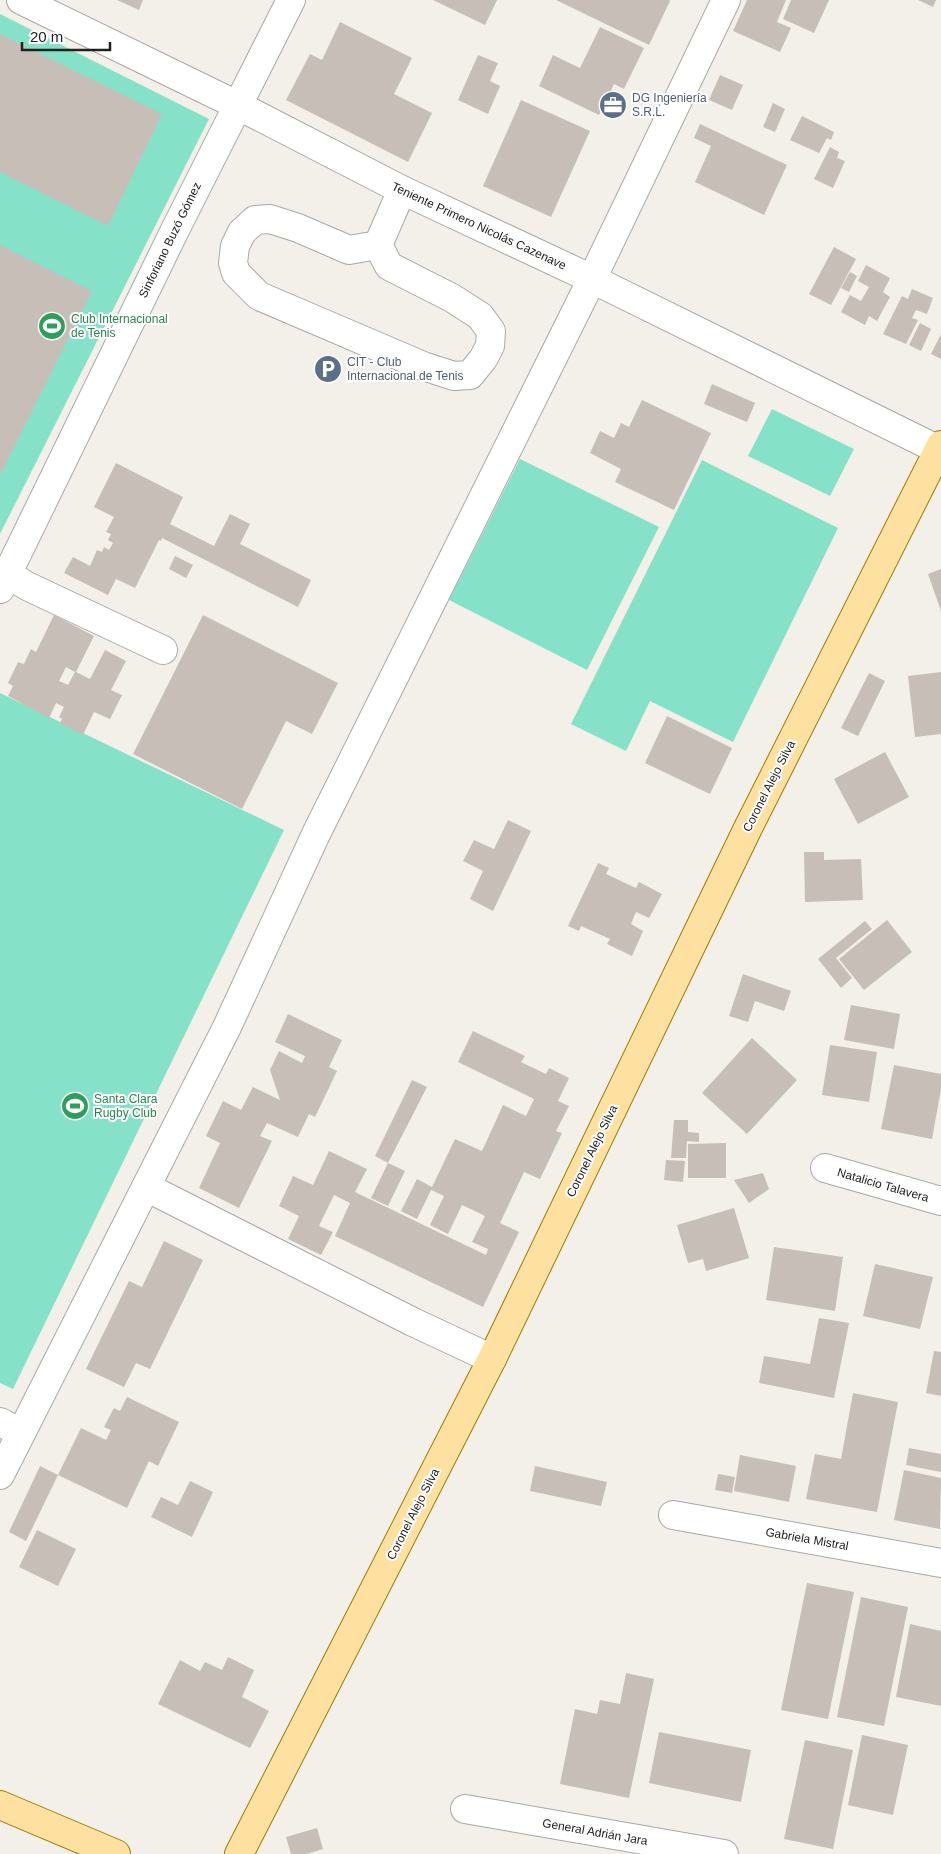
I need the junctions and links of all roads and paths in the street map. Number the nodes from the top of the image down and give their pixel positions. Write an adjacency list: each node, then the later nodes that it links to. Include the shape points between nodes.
1 (21, 0): 4 (street, Teniente Primero Nicolás Cazenave)
2 (291, 0): 4 (street, Sinforiano Buzó Gómez)
3 (726, 0): 7 (street)
4 (239, 106): 5 (street, Teniente Primero Nicolás Cazenave); 9 (street, Sinforiano Buzó Gómez)
5 (402, 190): 6 (street); 7 (street, Teniente Primero Nicolás Cazenave)
6 (378, 245): 6 (street, via 349,250 270,219 255,220 242,232 235,246 233,263 236,273 259,296 423,366 454,376 470,374 490,346 491,331 480,316 452,298 389,266)
7 (592, 279): 8 (street, Teniente Primero Nicolás Cazenave); 12 (street, via 316,834 227,1027)
8 (940, 448): 14 (main road, Coronel Alejo Silva, via 747,830)
9 (4, 582): 10 (street, via 27,586)
10 (163, 650)
11 (825, 1168): 13 (street, Natalicio Talavera)
12 (146, 1187): 14 (street); 15 (street)
13 (941, 1201)
14 (492, 1359): 22 (main road, Coronel Alejo Silva)
15 (11, 1428): 16 (street)
16 (0, 1475)
17 (674, 1514): 18 (street, Gabriela Mistral)
18 (941, 1563)
19 (0, 1805): 21 (main road)
20 (465, 1809): 23 (street, General Adrián Jara)
21 (116, 1854)
22 (239, 1854)
23 (724, 1854)

